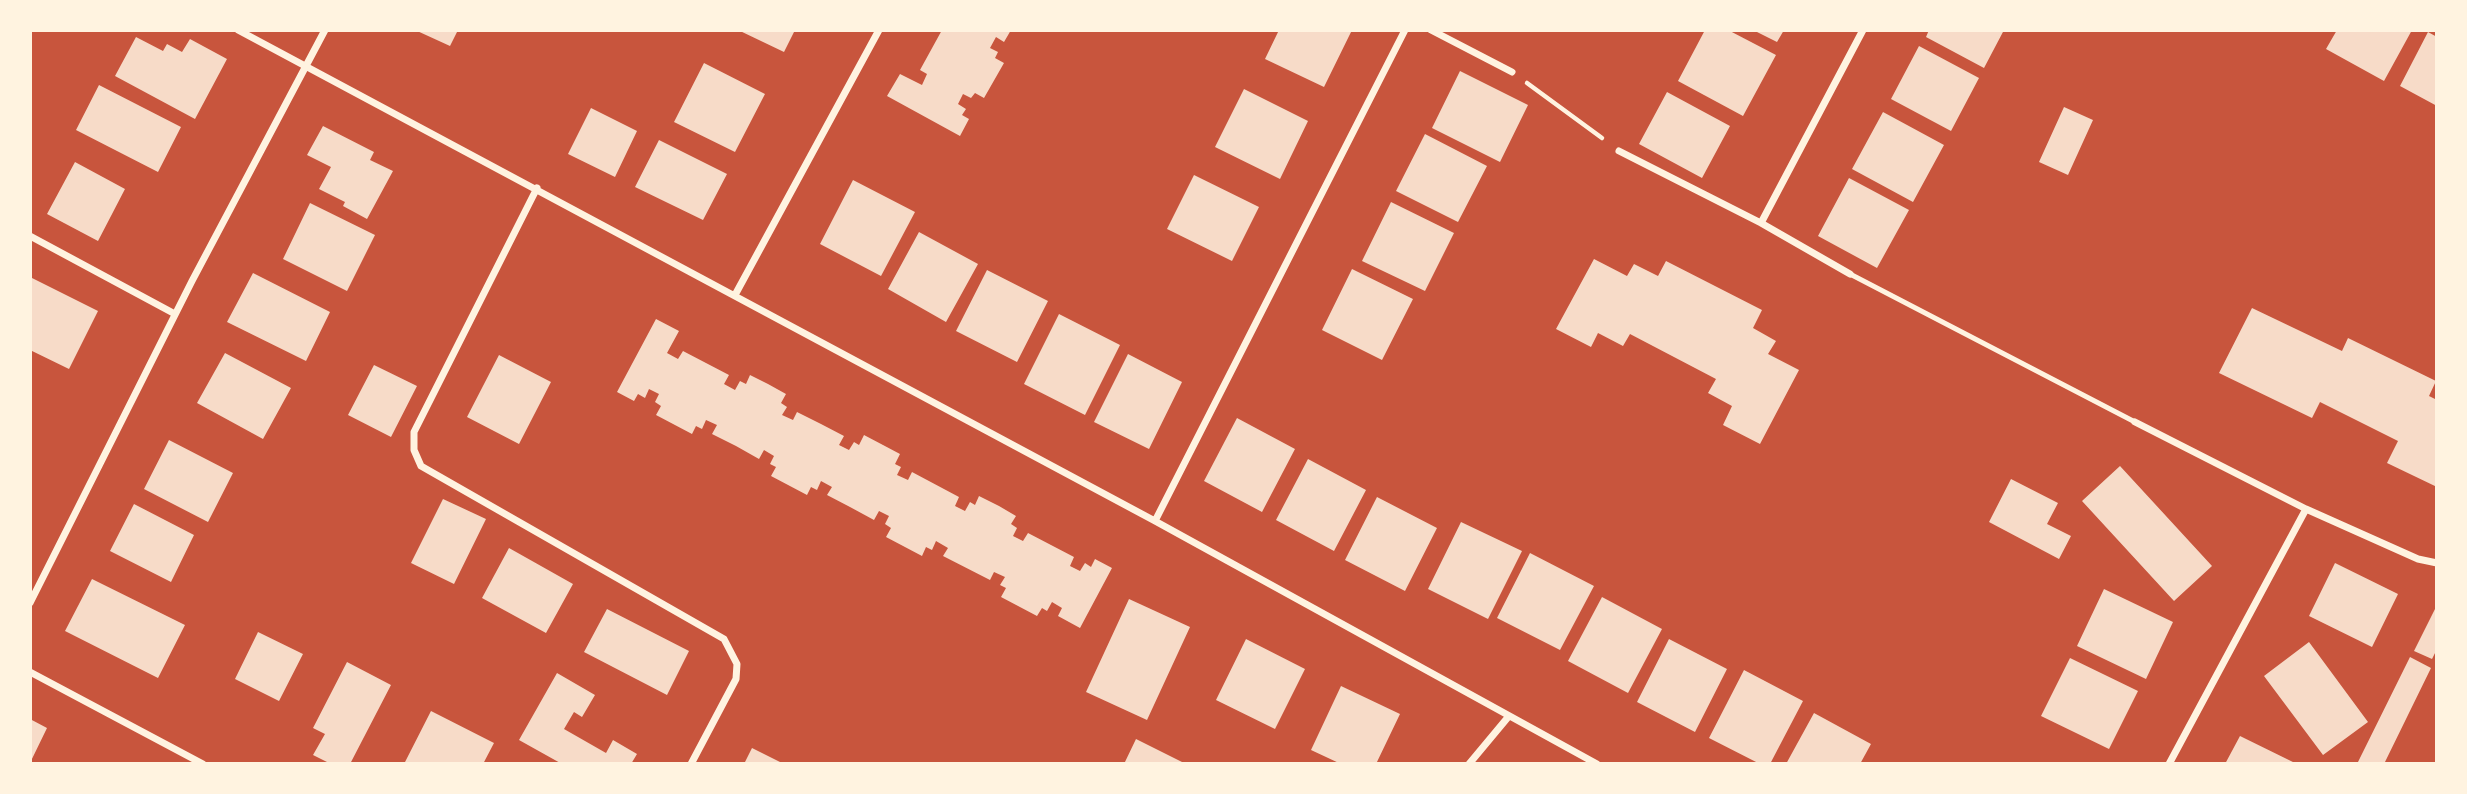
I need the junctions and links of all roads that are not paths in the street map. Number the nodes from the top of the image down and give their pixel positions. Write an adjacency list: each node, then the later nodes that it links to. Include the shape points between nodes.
1 (238, 30): 7 (street)
2 (325, 30): 7 (street)
3 (879, 30): 14 (street)
4 (1405, 30): 18 (street)
5 (1431, 30): 8 (street)
6 (1863, 30): 11 (street)
7 (306, 66): 10 (street); 15 (street)
8 (1512, 72)
9 (1619, 151): 11 (street)
10 (537, 188): 14 (street); 24 (street, via 414,432 414,450 421,466 724,639 737,664 736,679)
11 (1761, 223): 13 (street)
12 (30, 236): 15 (street)
13 (1850, 274): 16 (lane)
14 (735, 295): 18 (street)
15 (175, 314): 20 (street)
16 (2135, 422): 17 (street)
17 (2306, 509): 19 (street, via 2418,559); 27 (street)
18 (1155, 521): 22 (street)
19 (2437, 563)
20 (30, 603)
21 (30, 672): 23 (street)
22 (1509, 716): 25 (street); 26 (street)
23 (203, 764)
24 (691, 764)
25 (1469, 764)
26 (1597, 764)
27 (2169, 764)

